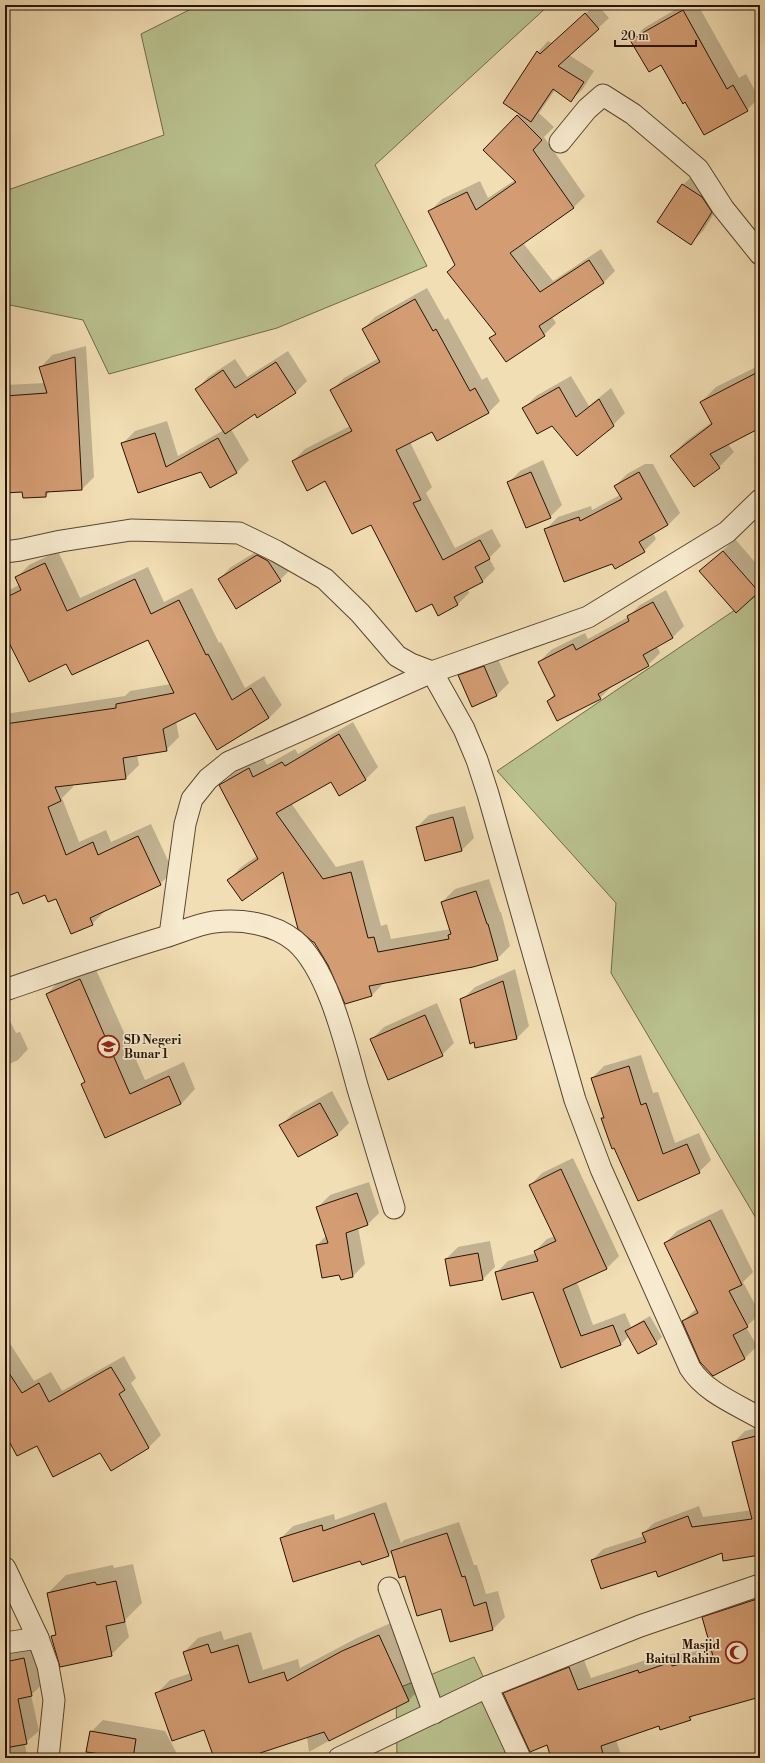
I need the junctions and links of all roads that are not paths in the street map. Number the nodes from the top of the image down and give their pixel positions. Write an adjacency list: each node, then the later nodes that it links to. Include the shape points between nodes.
1 (560, 142): 2 (street, via 587,109 603,95 633,114 698,169 722,208)
2 (760, 254)
3 (760, 500): 5 (street, via 727,532 588,616)
4 (5, 552): 5 (street, via 131,530 239,533 325,579 360,613 397,656)
5 (432, 672): 6 (street, via 229,762 208,779 192,799 185,824); 9 (street, via 464,729 477,760 574,1100 605,1176 690,1368 707,1387)
6 (170, 936): 7 (street); 8 (street, via 213,922 240,921 262,925 279,932 294,941 308,956 325,987 339,1026)
7 (5, 990)
8 (394, 1208)
9 (760, 1418)
10 (5, 1568): 13 (street)
11 (760, 1585): 15 (street, via 640,1626)
12 (388, 1588): 16 (street)
13 (38, 1638): 14 (street); 17 (street, via 48,1666 54,1700)
14 (5, 1643)
15 (486, 1687): 16 (street); 19 (street)
16 (434, 1713): 18 (street)
17 (48, 1758)
18 (339, 1758)
19 (520, 1758)

